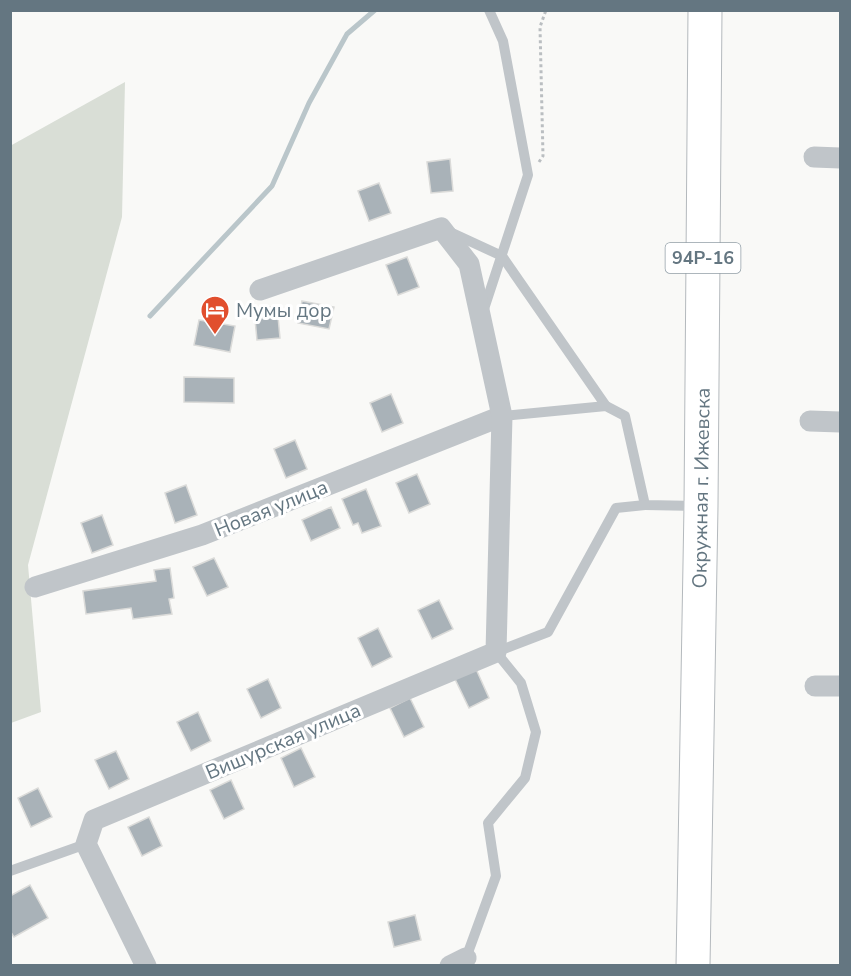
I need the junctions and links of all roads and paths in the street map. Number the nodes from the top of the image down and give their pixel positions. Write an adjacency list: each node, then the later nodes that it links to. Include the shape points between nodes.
1 (489, 10): 6 (lane, via 503,41)
2 (546, 10): 6 (path, via 540,27 543,156)
3 (705, 10): 16 (main road, Окружная г. Ижевска / 94Р-16)
4 (814, 157): 5 (street)
5 (840, 158)
6 (528, 175): 8 (lane)
7 (441, 228): 8 (lane); 9 (street); 10 (street, via 469,264)
8 (502, 256): 10 (lane); 11 (lane)
9 (260, 290)
10 (482, 315): 12 (street)
11 (606, 406): 12 (lane); 15 (lane, via 625,416)
12 (502, 416): 17 (street, Новая улица, via 202,535); 18 (street)
13 (810, 422): 14 (street)
14 (840, 422)
15 (645, 505): 16 (lane); 18 (lane, via 615,508 548,632)
16 (701, 506): 25 (main road, Окружная г. Ижевска / 94Р-16)
17 (35, 587)
18 (496, 652): 21 (street, Вишурская улица, via 94,820); 23 (lane, via 521,683 536,732 525,778 488,823 496,876)
19 (814, 686): 20 (street)
20 (840, 686)
21 (86, 844): 22 (lane); 24 (street)
22 (10, 871)
23 (458, 962)
24 (146, 966)
25 (693, 966)

